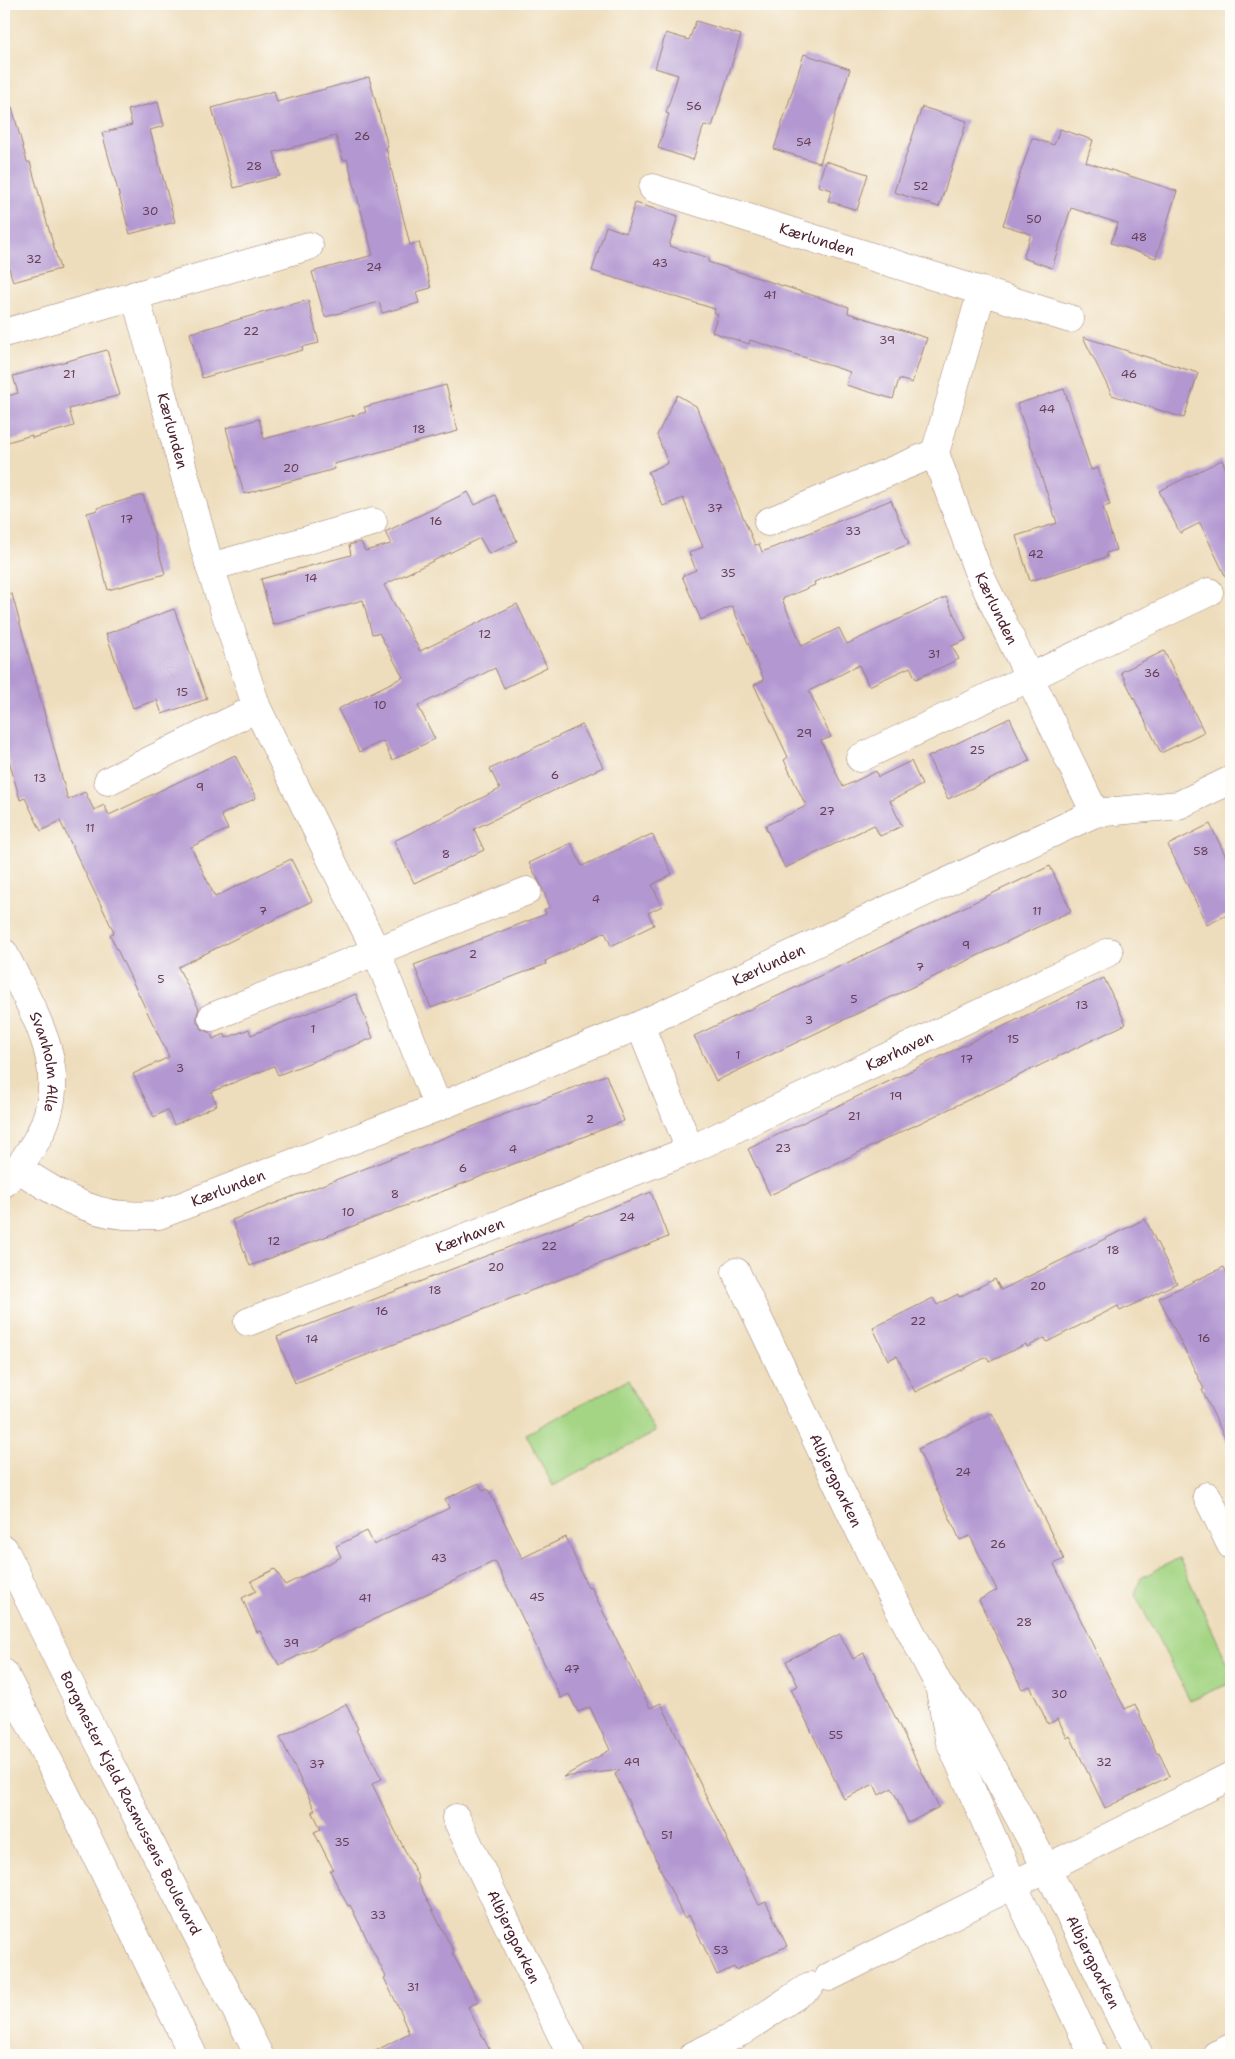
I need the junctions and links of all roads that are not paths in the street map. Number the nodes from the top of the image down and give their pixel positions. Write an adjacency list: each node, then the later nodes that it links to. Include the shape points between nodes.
1 (653, 188): 3 (street, Kærlunden)
2 (309, 246): 4 (street)
3 (982, 291): 5 (street, Kærlunden); 7 (street)
4 (136, 295): 6 (street); 10 (street, Kærlunden)
5 (1070, 319)
6 (4, 333)
7 (935, 453): 9 (street); 12 (street, Kærlunden, via 977,569)
8 (373, 522): 10 (street)
9 (768, 522)
10 (210, 567): 13 (street, Kærlunden)
11 (1209, 592): 12 (street)
12 (1030, 678): 14 (street); 17 (street, Kærlunden)
13 (257, 708): 16 (street); 19 (street, Kærlunden)
14 (860, 758)
15 (1231, 780): 17 (street, Kærlunden, via 1179,805)
16 (108, 781)
17 (1095, 813): 23 (street, Kærlunden)
18 (526, 891): 19 (street)
19 (376, 951): 22 (street); 24 (street, Kærlunden)
20 (1109, 952): 25 (street, Kærhaven)
21 (4, 953): 26 (street, Svanholm Alle, via 45,1037 54,1078 46,1124)
22 (212, 1017)
23 (640, 1025): 24 (street, Kærlunden); 25 (street)
24 (438, 1108): 26 (street, Kærlunden, via 159,1215 122,1215 88,1207)
25 (690, 1150): 28 (street, Kærhaven)
26 (9, 1174)
27 (736, 1272): 33 (street, Albjergparken, via 877,1567)
28 (248, 1322)
29 (1207, 1496): 30 (street)
30 (1231, 1545)
31 (4, 1549): 40 (street, Borgmester Kjeld Rasmussens Boulevard, via 104,1754)
32 (4, 1673): 39 (street)
33 (940, 1687): 36 (street, Albjergparken, via 968,1723); 37 (street, Albjergparken, via 949,1739)
34 (1231, 1776): 36 (street)
35 (456, 1818): 41 (street, Albjergparken)
36 (1046, 1867): 37 (street); 44 (street, Albjergparken)
37 (1013, 1884): 42 (street, via 820,1981 741,2032); 43 (street, Albjergparken)
38 (1231, 2048): 45 (street)
39 (193, 2055)
40 (259, 2055)
41 (571, 2055)
42 (694, 2055)
43 (1094, 2055)
44 (1140, 2055)
45 (1216, 2055)

